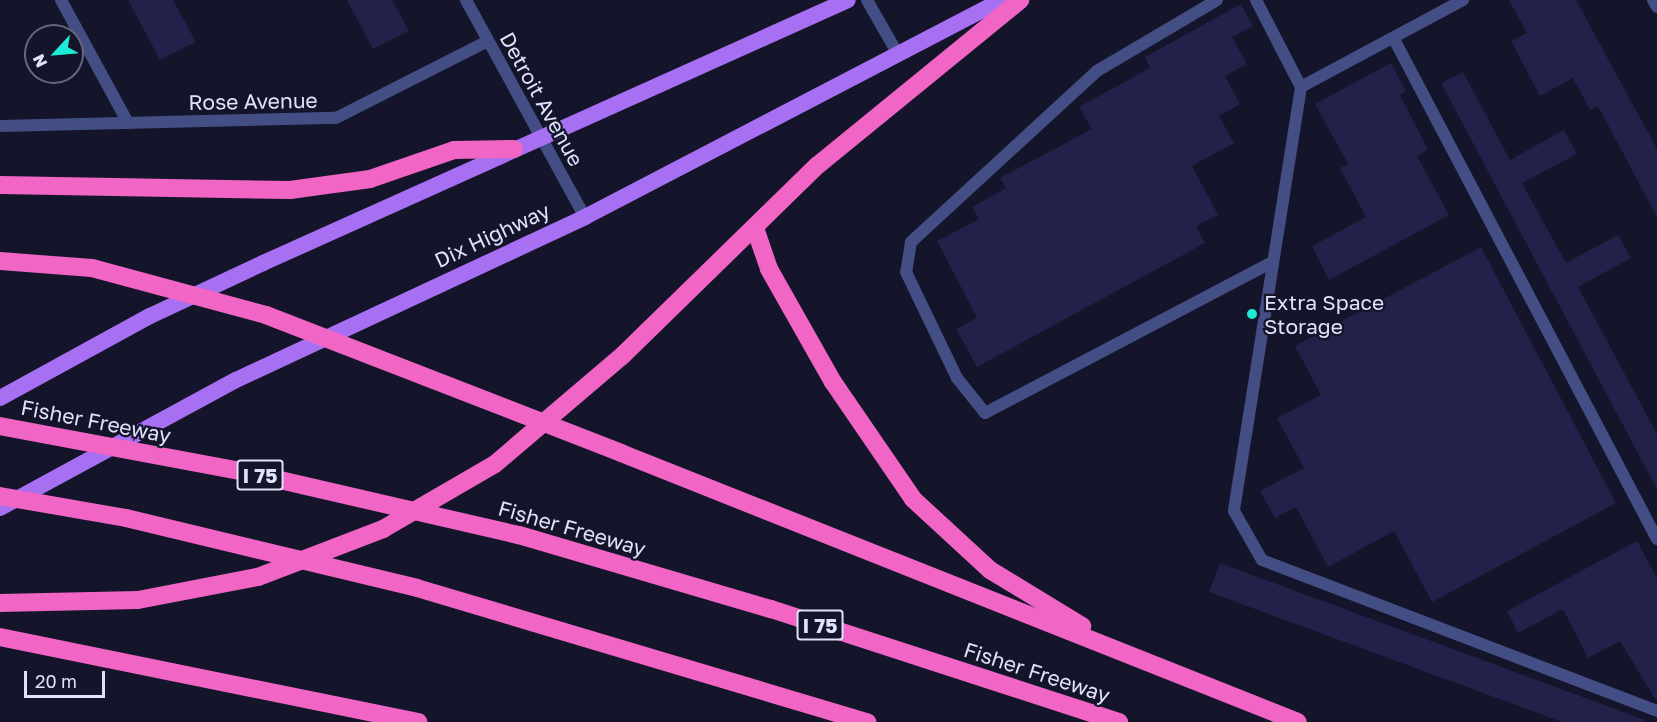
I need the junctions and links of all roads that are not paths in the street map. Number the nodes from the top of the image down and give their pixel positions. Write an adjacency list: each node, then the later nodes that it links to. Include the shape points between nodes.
1 (61, 0): 16 (street)
2 (466, 0): 13 (street, Detroit Avenue)
3 (848, 0): 18 (main road)
4 (867, 0): 14 (street)
5 (1001, 0): 14 (main road, Dix Highway)
6 (1020, 0): 22 (highway, via 818,165)
7 (1217, 0): 24 (street, via 1097,71 911,242 906,272 957,378 986,413)
8 (1256, 0): 15 (street)
9 (1463, 0): 12 (street)
10 (1653, 0): 11 (street)
11 (1657, 7)
12 (1394, 39): 15 (street); 29 (street)
13 (488, 40): 16 (street, Rose Avenue, via 336,118); 18 (street, Detroit Avenue)
14 (899, 56): 21 (main road, Dix Highway)
15 (1301, 87): 24 (street)
16 (128, 123): 17 (street, Rose Avenue)
17 (0, 126)
18 (541, 137): 19 (main road); 21 (street, Detroit Avenue)
19 (514, 149): 20 (highway, via 454,150 370,179 290,190); 25 (main road, via 150,316)
20 (0, 185)
21 (585, 217): 28 (main road, Dix Highway, via 236,380)
22 (755, 228): 30 (highway, via 623,355 495,464 383,529 258,577 182,593 93,604); 32 (highway, via 769,269 833,382 913,498 990,570)
23 (0, 261): 32 (highway, bridge, via 92,268 266,315 621,453 874,557)
24 (1273, 262): 33 (street, via 1234,511 1262,560)
25 (0, 398)
26 (0, 426): 36 (highway, Fisher Freeway / I 75, bridge, via 241,471 519,535 771,609)
27 (0, 496): 35 (highway, bridge, via 126,518 417,588)
28 (0, 508)
29 (1657, 539)
30 (0, 603)
31 (0, 637): 34 (highway)
32 (1120, 649): 37 (highway)
33 (1657, 711)
34 (418, 722)
35 (867, 722)
36 (1119, 722)
37 (1298, 722)

